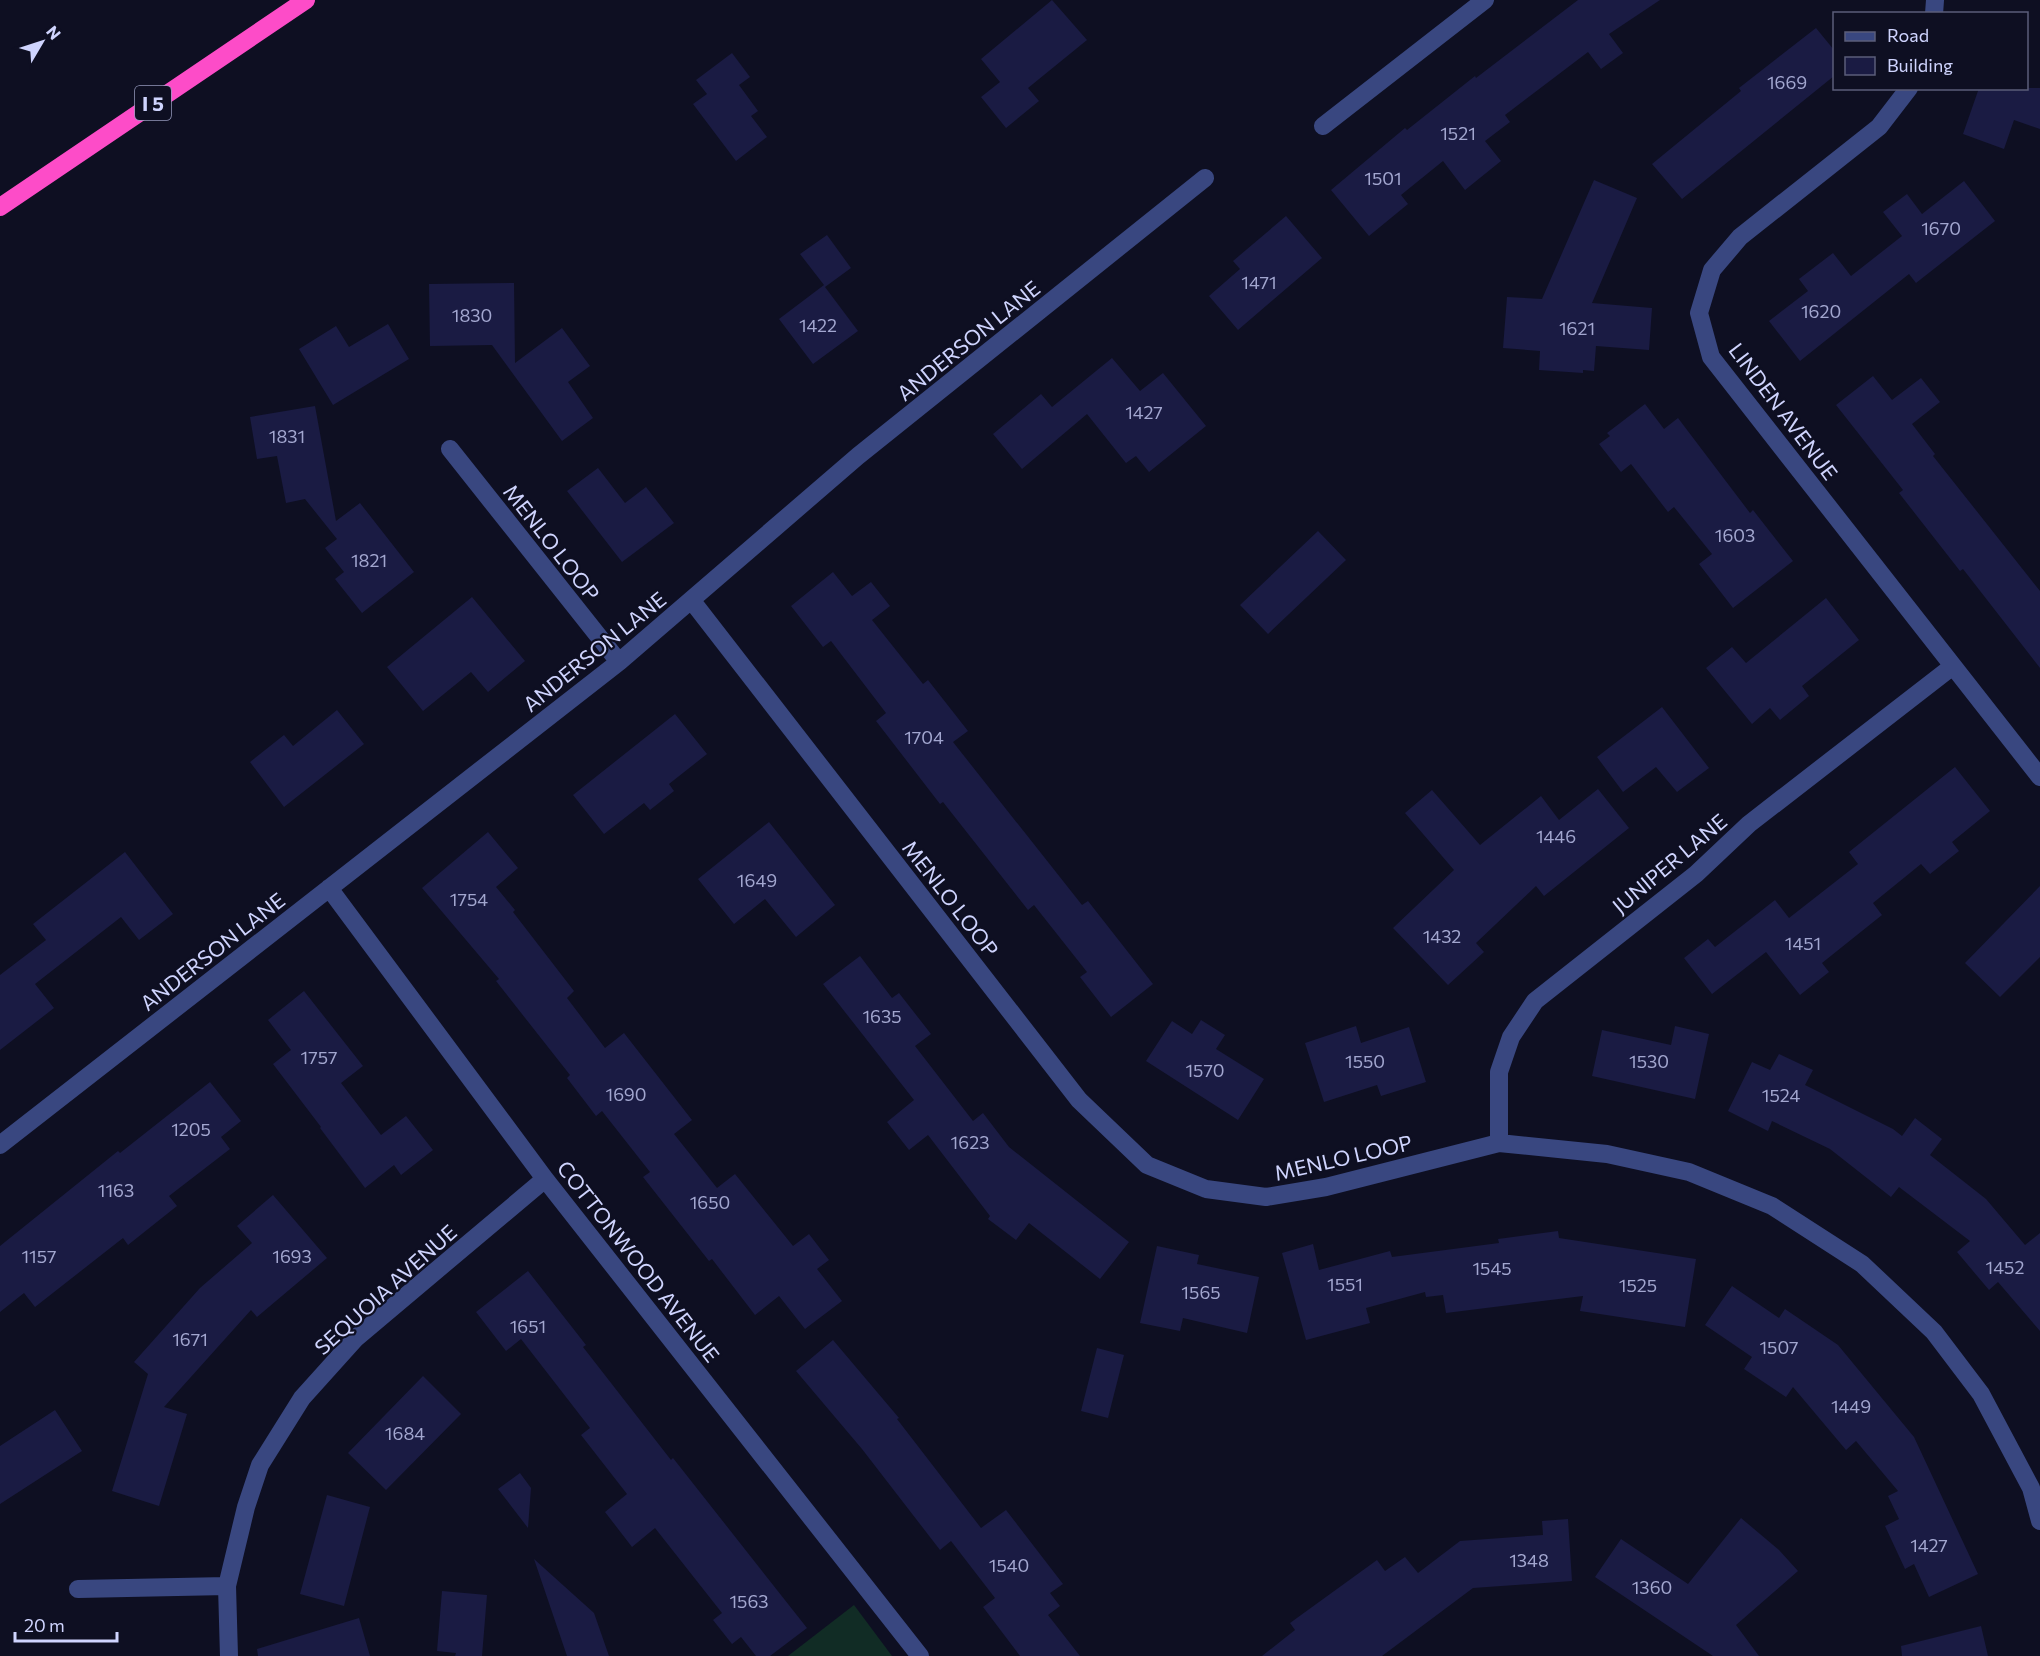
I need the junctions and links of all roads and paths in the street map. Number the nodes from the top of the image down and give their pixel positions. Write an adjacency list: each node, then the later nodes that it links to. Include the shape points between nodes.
1 (306, 0): 6 (highway, I 5)
2 (1485, 0): 4 (street)
3 (1907, 90): 10 (street, LINDEN AVENUE, via 1879,127 1740,237 1712,270 1699,313 1711,357)
4 (1323, 126)
5 (1205, 178): 8 (street, ANDERSON LANE, via 858,456)
6 (0, 207)
7 (450, 449): 9 (street, MENLO LOOP)
8 (692, 601): 9 (street, ANDERSON LANE); 13 (street, MENLO LOOP, via 1079,1100 1147,1165 1206,1189 1266,1197 1326,1187)
9 (618, 662): 12 (street, ANDERSON LANE)
10 (1953, 666): 11 (street, LINDEN AVENUE); 13 (street, JUNIPER LANE, via 1749,824 1696,874 1535,1001 1511,1037 1499,1072)
11 (2040, 777)
12 (329, 888): 14 (street, ANDERSON LANE); 15 (street, COTTONWOOD AVENUE)
13 (1499, 1143): 16 (street, MENLO LOOP, via 1607,1154 1689,1172 1772,1206 1862,1264 1934,1332 1982,1394 2031,1488)
14 (0, 1145)
15 (545, 1179): 17 (street, SEQUOIA AVENUE, via 356,1338 302,1398 260,1465); 20 (street, COTTONWOOD AVENUE)
16 (2040, 1521)
17 (227, 1586): 18 (street); 19 (street, SEQUOIA AVENUE)
18 (78, 1588)
19 (229, 1656)
20 (920, 1656)

